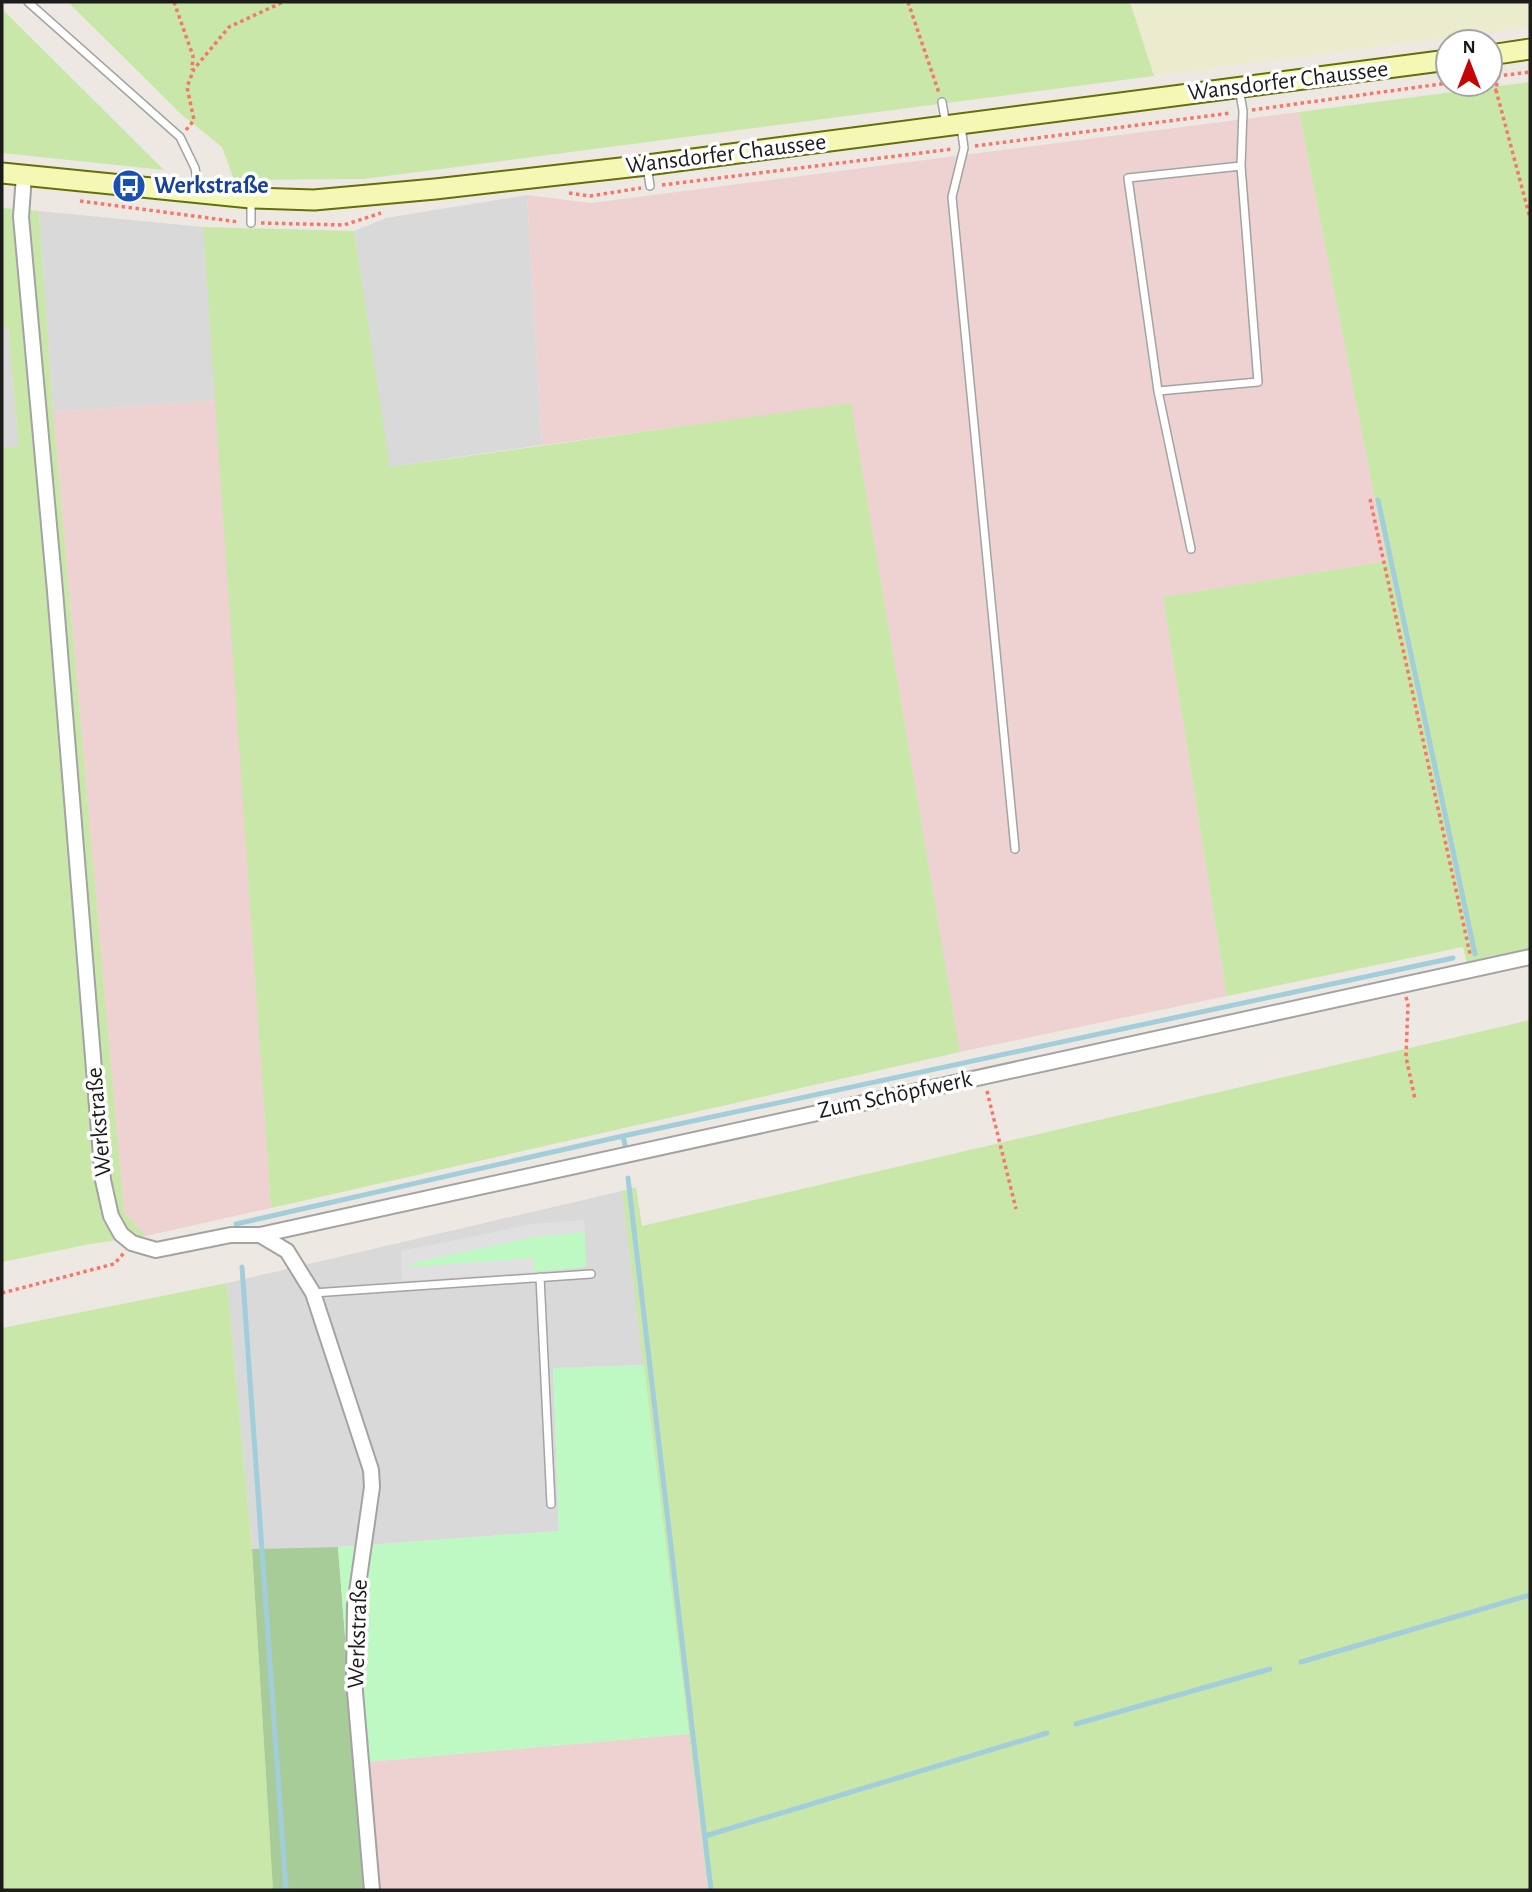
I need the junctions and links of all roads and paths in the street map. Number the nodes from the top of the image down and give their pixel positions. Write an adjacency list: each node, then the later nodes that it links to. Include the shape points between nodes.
1 (28, 2): 24 (lane, via 180,137 195,168)
2 (174, 2): 10 (path, via 193,56)
3 (283, 2): 10 (path, via 229,27)
4 (908, 2): 14 (path)
5 (1530, 49): 6 (street)
6 (1504, 53)
7 (1434, 62): 12 (street, Wansdorfer Chaussee)
8 (1530, 72): 9 (path)
9 (1504, 75)
10 (191, 77): 16 (path, via 187,87)
11 (1434, 85): 15 (path)
12 (1238, 87): 15 (lane); 17 (street, Wansdorfer Chaussee)
13 (1498, 98): 29 (path)
14 (942, 102): 17 (lane)
15 (1243, 111): 18 (path); 20 (lane)
16 (194, 120)
17 (953, 125): 18 (lane); 19 (street, Wansdorfer Chaussee)
18 (964, 148): 23 (path); 34 (lane, via 952,197)
19 (647, 165): 23 (lane); 26 (street, Wansdorfer Chaussee, via 314,200)
20 (1241, 166): 31 (lane, via 1258,382); 31 (lane, via 1128,178)
21 (2, 173): 22 (street, Wansdorfer Chaussee)
22 (24, 176): 24 (street, Wansdorfer Chaussee); 42 (street, Werkstraße, via 21,217 103,1181 111,1216)
23 (650, 186): 25 (path, via 590,196)
24 (199, 193): 26 (street, Wansdorfer Chaussee)
25 (568, 193)
26 (250, 198): 30 (lane)
27 (74, 199): 30 (path)
28 (392, 211): 30 (path, via 344,225)
29 (1530, 218)
30 (251, 223)
31 (1158, 391): 33 (lane)
32 (1370, 499): 36 (path)
33 (1191, 550)
34 (1015, 849)
35 (1530, 957): 36 (street, Zum Schöpfwerk)
36 (1474, 970): 37 (street, Zum Schöpfwerk)
37 (1402, 985): 38 (street, Zum Schöpfwerk); 39 (path, via 1408,1004 1406,1057)
38 (983, 1076): 40 (path); 41 (street, Zum Schöpfwerk)
39 (1415, 1098)
40 (1016, 1209)
41 (260, 1235): 42 (street, via 231,1235 156,1250); 46 (street, Werkstraße, via 287,1251)
42 (132, 1243): 45 (path, via 114,1264)
43 (591, 1274): 44 (lane)
44 (540, 1277): 46 (lane); 47 (lane)
45 (2, 1293)
46 (313, 1293): 48 (street, Werkstraße, via 371,1470 355,1606 354,1680)
47 (551, 1504)
48 (372, 1890)

